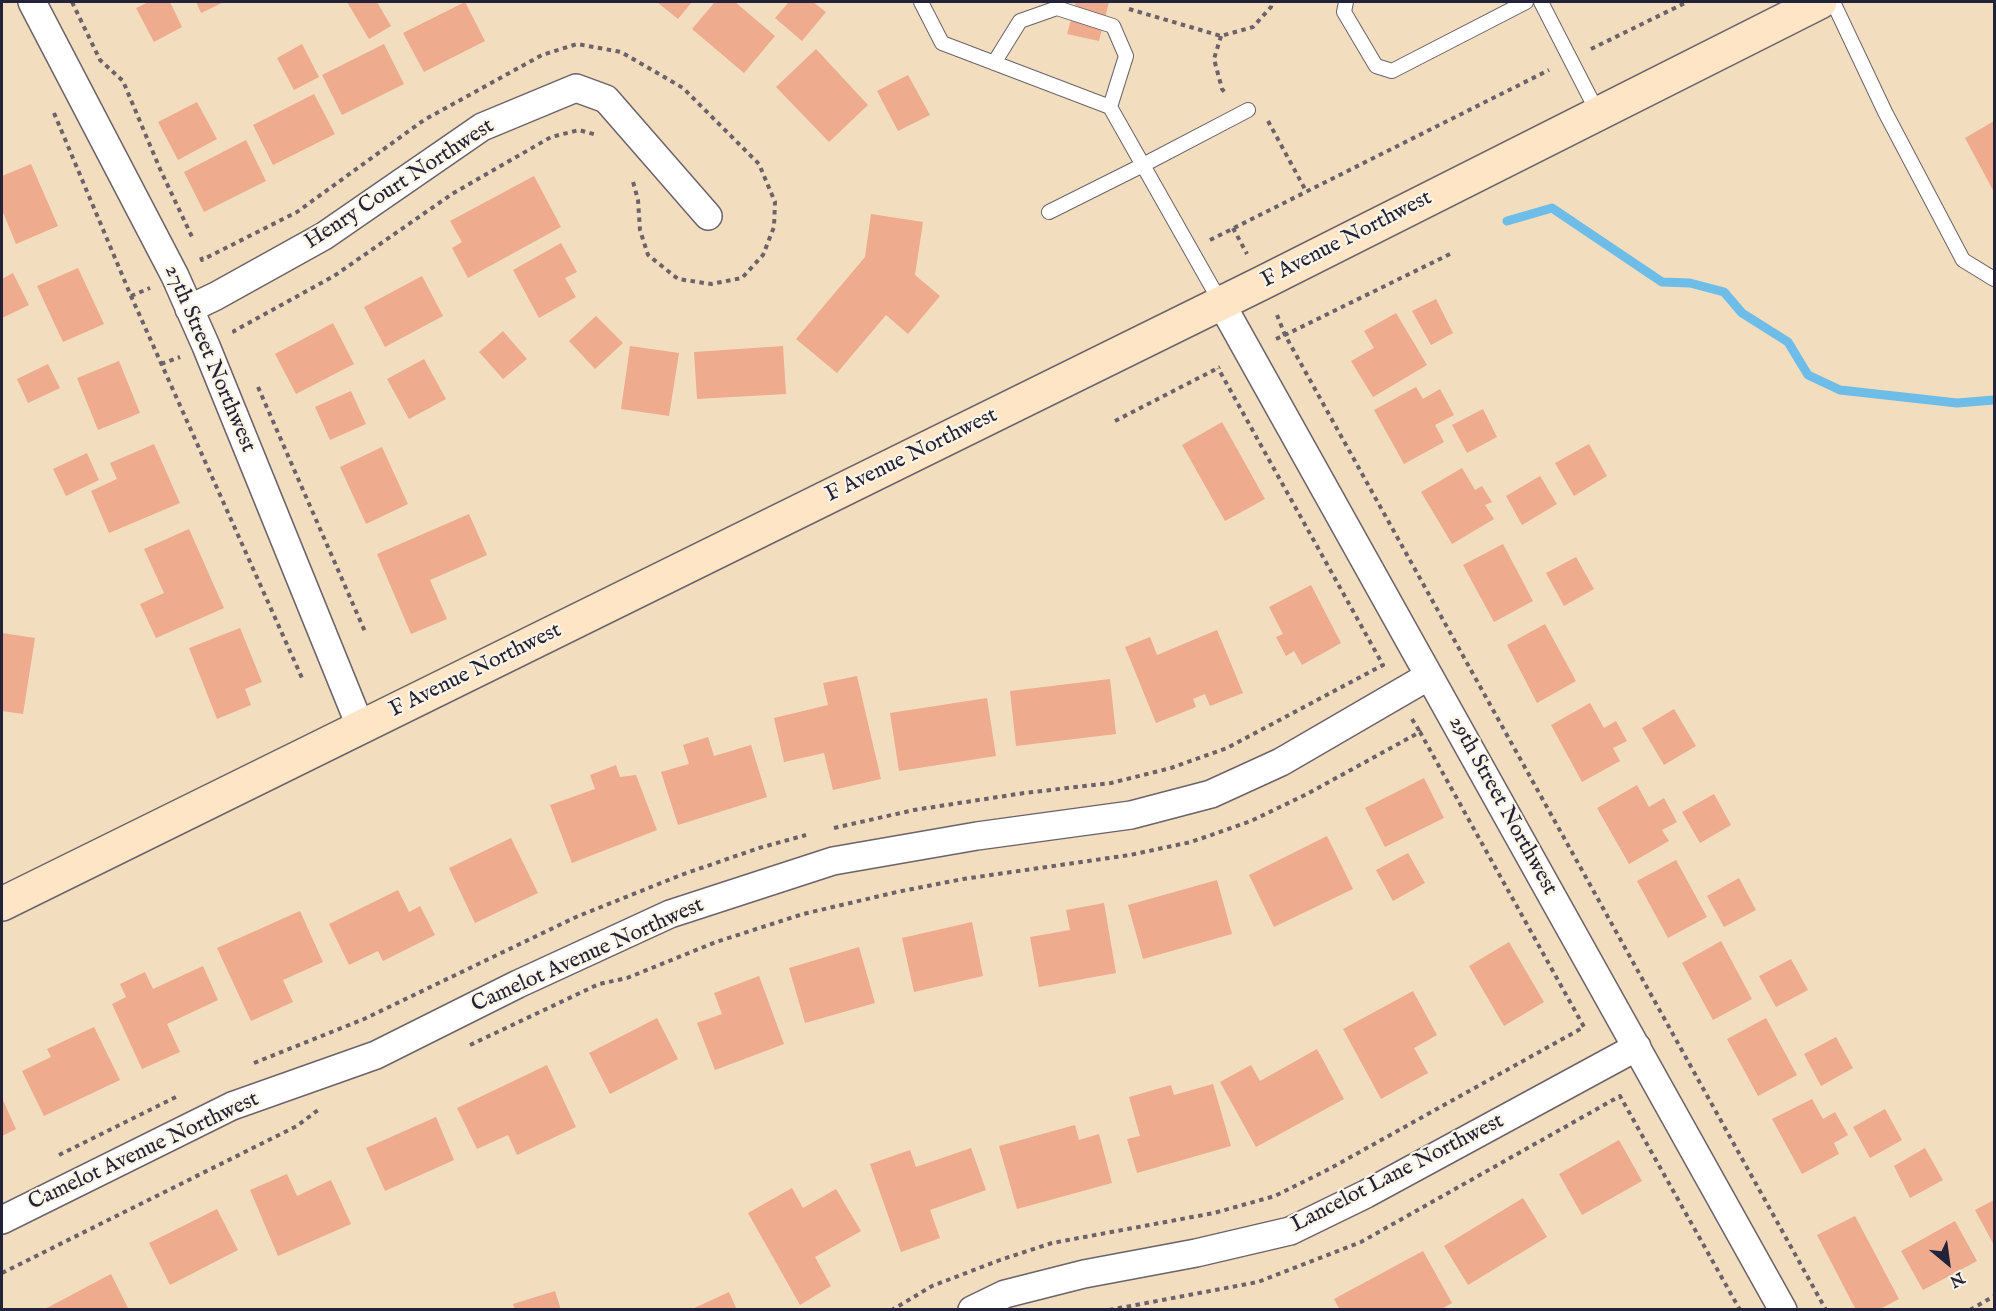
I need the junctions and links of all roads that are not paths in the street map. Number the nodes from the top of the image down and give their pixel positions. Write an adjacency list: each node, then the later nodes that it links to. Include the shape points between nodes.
1 (32, 2): 17 (street, 27th Street Northwest)
2 (921, 2): 8 (lane, via 942,43)
3 (1346, 2): 4 (lane, via 1344,12 1367,54 1376,66 1392,71)
4 (1526, 2)
5 (1541, 2): 11 (lane)
6 (1820, 2): 11 (main road, F Avenue Northwest)
7 (1833, 2): 15 (lane, via 1885,112 1963,260)
8 (994, 63): 9 (lane); 9 (lane, via 1020,21 1057,8 1113,26 1126,56)
9 (1110, 107): 12 (lane)
10 (1248, 110): 12 (lane)
11 (1598, 113): 16 (main road, F Avenue Northwest)
12 (1143, 165): 13 (lane); 16 (lane)
13 (1048, 212)
14 (708, 216): 17 (street, Henry Court Northwest, via 606,99 576,88 482,128 324,236)
15 (1995, 279)
16 (1221, 303): 18 (street, 29th Street Northwest); 19 (main road, F Avenue Northwest)
17 (189, 309): 19 (street, 27th Street Northwest)
18 (1430, 676): 21 (street, 29th Street Northwest); 22 (street, Camelot Avenue Northwest, via 1281,762 1211,794 1131,815 833,861 670,914 376,1055 232,1106)
19 (361, 728): 20 (main road, F Avenue Northwest)
20 (2, 904)
21 (1637, 1047): 23 (street, Lancelot Lane Northwest, via 1290,1231 1084,1274 1005,1294); 24 (street, 29th Street Northwest)
22 (2, 1220)
23 (972, 1310)
24 (1783, 1310)

